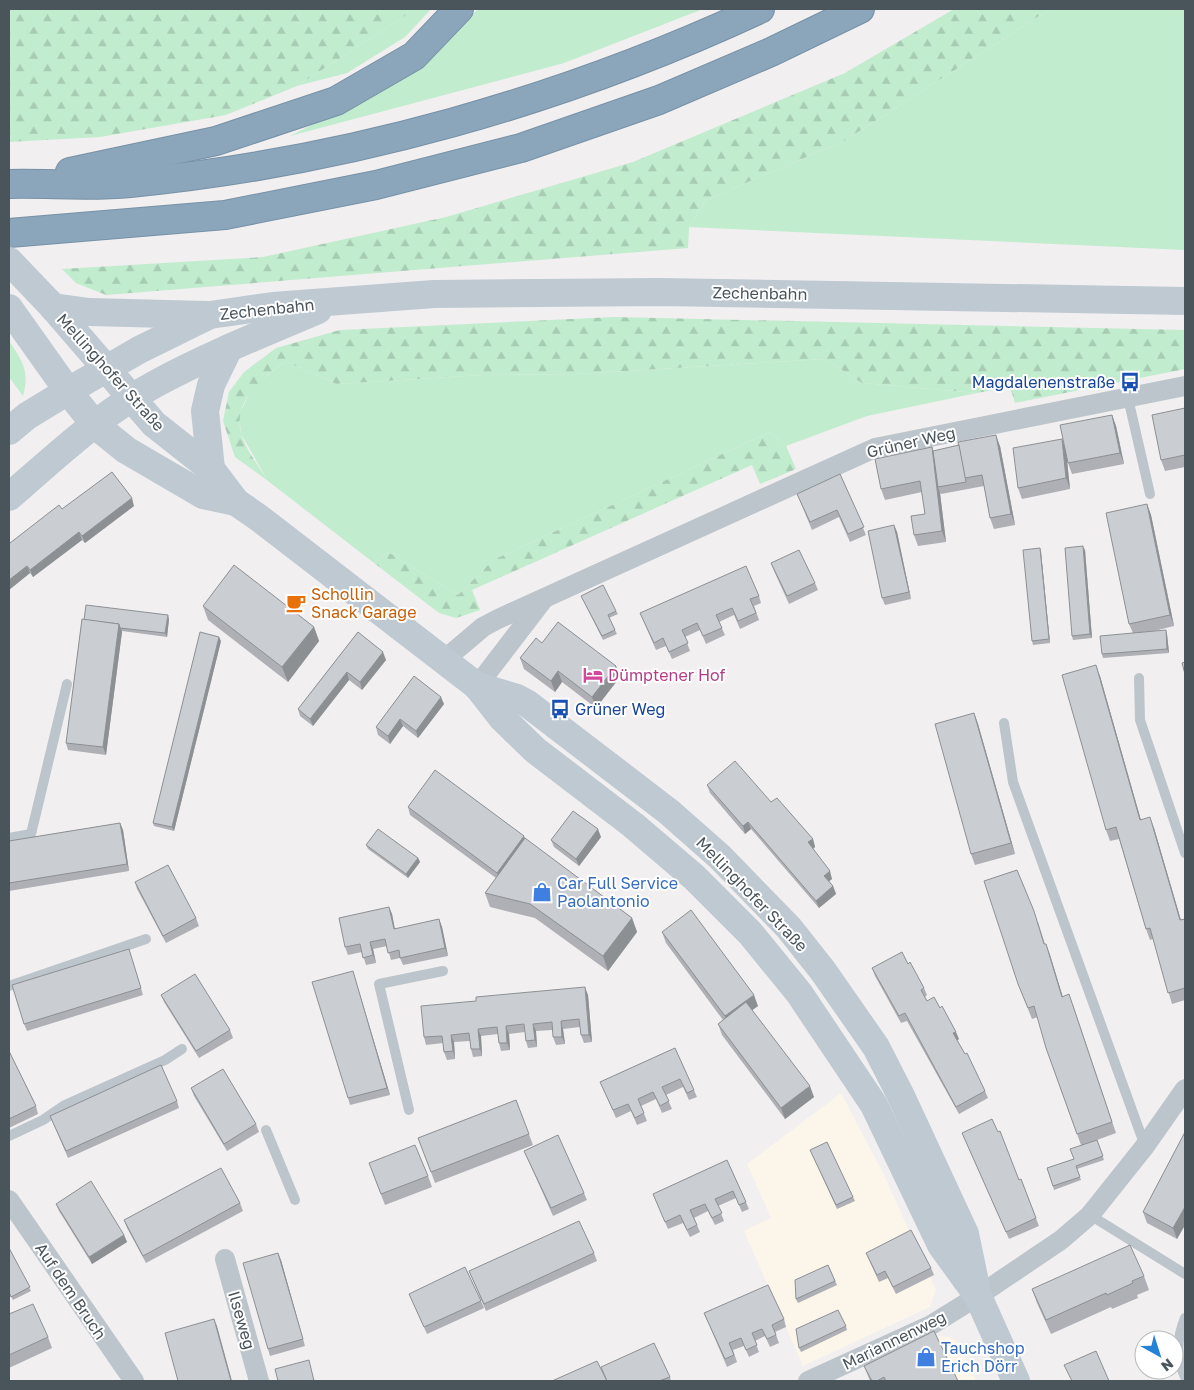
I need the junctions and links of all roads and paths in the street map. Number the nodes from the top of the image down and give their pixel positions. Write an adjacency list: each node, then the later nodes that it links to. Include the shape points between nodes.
1 (460, 9): 4 (highway, via 414,56 336,101 216,142)
2 (760, 9): 4 (highway, via 624,67 515,104 407,134 287,161 128,183)
3 (860, 9): 5 (highway, via 659,100 521,148 376,185 225,215)
4 (11, 184)
5 (9, 233)
6 (9, 260): 9 (main road, Mellinghofer Straße)
7 (1185, 301): 8 (main road, Zechenbahn, via 661,292 434,294)
8 (336, 303): 11 (main road, Zechenbahn, via 273,306); 12 (main road, Zechenbahn)
9 (53, 307): 11 (main road, via 89,312); 13 (main road, Mellinghofer Straße)
10 (9, 308): 15 (main road, Mellinghofer Straße)
11 (210, 315): 13 (main road, Zechenbahn)
12 (229, 348): 17 (main road, Zechenbahn, via 157,383); 20 (main road, via 211,385 204,411)
13 (106, 369): 15 (main road, Zechenbahn); 17 (main road, Mellinghofer Straße)
14 (1185, 386): 16 (street, Grüner Weg)
15 (68, 391): 18 (main road, Mellinghofer Straße); 19 (main road, Zechenbahn)
16 (1128, 398): 21 (lane); 24 (street, Grüner Weg, via 875,448)
17 (132, 399): 18 (main road, Zechenbahn); 20 (main road, Mellinghofer Straße, via 154,424)
18 (95, 425): 22 (main road, Zechenbahn); 23 (main road, Mellinghofer Straße, via 126,450 203,495)
19 (9, 431)
20 (211, 469): 23 (main road, Mellinghofer Straße)
21 (1150, 494)
22 (9, 497)
23 (236, 502): 25 (main road, Mellinghofer Straße)
24 (544, 598): 25 (street, Grüner Weg, via 483,627); 28 (street, Grüner Weg)
25 (444, 660): 28 (main road, Mellinghofer Straße)
26 (1139, 678): 31 (lane, via 1140,720)
27 (67, 684): 30 (lane, via 32,834)
28 (477, 686): 46 (main road, Mellinghofer Straße, via 528,704 669,812 720,857 789,928 876,1047 965,1234)
29 (1004, 723): 40 (lane, via 1014,782)
30 (9, 838)
31 (1185, 853)
32 (146, 939): 34 (lane)
33 (444, 971): 37 (lane, via 379,984)
34 (9, 986)
35 (182, 1049): 39 (lane, via 165,1060 65,1105)
36 (1185, 1089): 40 (street)
37 (409, 1110)
38 (266, 1130): 42 (lane)
39 (9, 1136)
40 (1145, 1146): 43 (street)
41 (9, 1200): 49 (street, Auf dem Bruch)
42 (296, 1200)
43 (1090, 1215): 45 (lane); 46 (street, via 1061,1240)
44 (225, 1259): 50 (street, Ilseweg)
45 (1185, 1274)
46 (978, 1296): 51 (street, Mariannenweg, via 931,1325); 52 (main road, Mellinghofer Straße)
47 (1185, 1318): 48 (lane, via 1180,1329 1178,1363)
48 (1185, 1377)
49 (134, 1381)
50 (259, 1381)
51 (808, 1381)
52 (1016, 1381)

